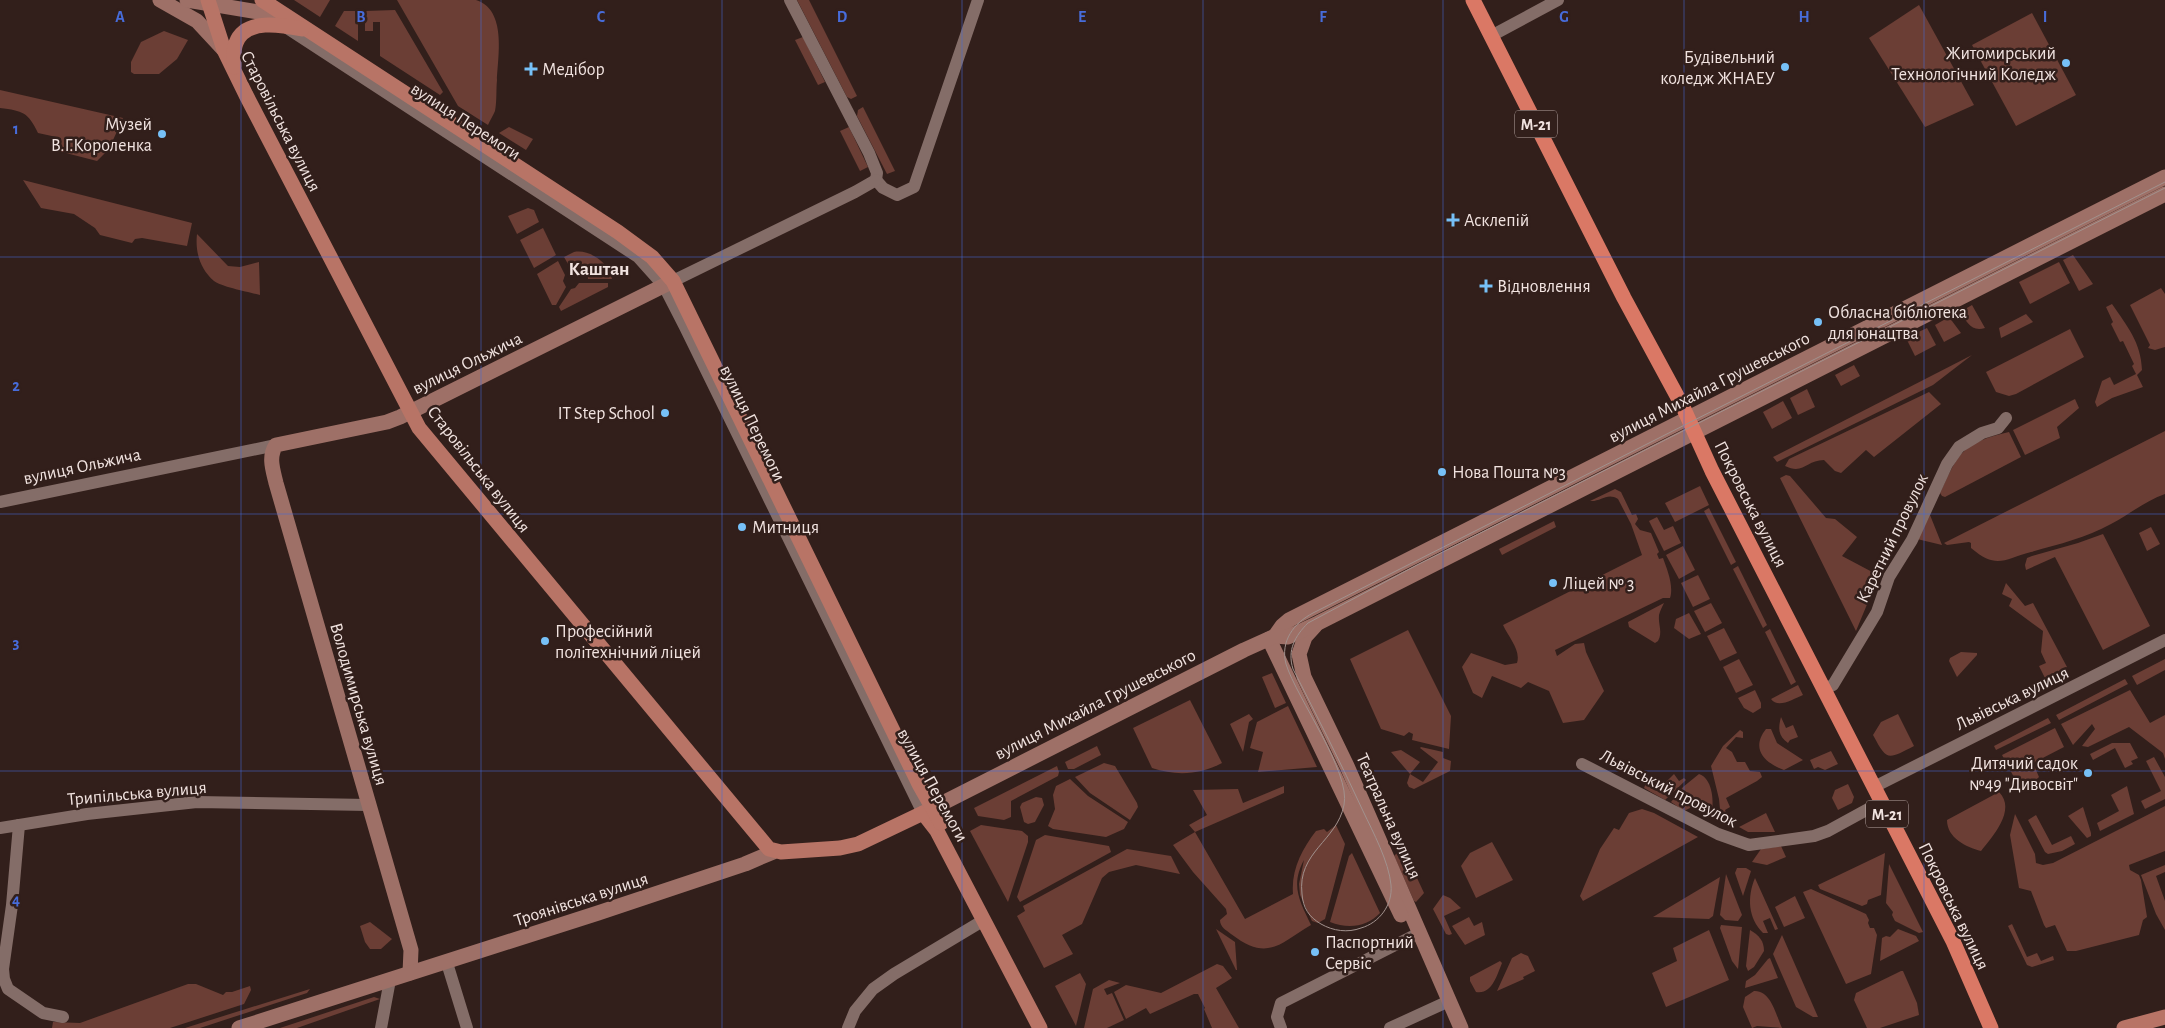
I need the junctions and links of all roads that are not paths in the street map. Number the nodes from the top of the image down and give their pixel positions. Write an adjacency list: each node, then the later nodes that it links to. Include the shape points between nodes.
1 (160, 0): 13 (street, via 197,21)
2 (187, 0): 8 (street)
3 (246, 0): 9 (street, вулиця Перемоги)
4 (790, 0): 16 (street, via 869,153 877,173)
5 (978, 0): 16 (street, via 914,186 897,195)
6 (1473, 0): 12 (highway, Покровська вулиця / М-21)
7 (1558, 0): 12 (street)
8 (208, 2): 9 (street); 13 (main road, Старовільська вулиця)
9 (263, 7): 10 (street, вулиця Перемоги); 11 (main road, вулиця Перемоги)
10 (285, 26): 11 (main road); 14 (main road, via 260,26 239,37 234,51); 18 (street, вулиця Перемоги, via 612,239)
11 (310, 31): 18 (main road, вулиця Перемоги, via 618,232 652,257)
12 (1491, 36): 21 (highway, Покровська вулиця / М-21)
13 (224, 50): 14 (main road, Старовільська вулиця)
14 (235, 72): 19 (main road, Старовільська вулиця)
15 (2165, 177): 21 (street, вулиця Михайла Грушевського)
16 (876, 180): 18 (street, вулиця Ольжича)
17 (2165, 194): 21 (street, вулиця Михайла Грушевського)
18 (669, 283): 19 (street, вулиця Ольжича); 32 (main road, вулиця Перемоги)
19 (410, 411): 22 (street, вулиця Ольжича, via 387,422); 35 (main road, Старовільська вулиця, via 419,428 461,480 752,831)
20 (2006, 418): 27 (street, Каретний провулок, via 1998,428 1959,447 1947,464 1912,540 1889,577 1877,612 1833,685)
21 (1691, 425): 24 (street, вулиця Михайла Грушевського); 25 (street, вулиця Михайла Грушевського, via 1289,620); 27 (highway, Покровська вулиця / М-21)
22 (276, 446): 23 (street, вулиця Ольжича); 31 (street, Володимирська вулиця, via 272,460 276,483)
23 (0, 502)
24 (1318, 623): 25 (street, вулиця Михайла Грушевського, via 1288,637); 37 (street, Театральна вулиця, via 1305,637 1300,654 1301,668 1386,855)
25 (1272, 638): 32 (street, вулиця Михайла Грушевського); 37 (street, Театральна вулиця)
26 (2165, 640): 29 (street, Львівська вулиця)
27 (1824, 689): 29 (highway, Покровська вулиця / М-21)
28 (1582, 764): 30 (street, Львівський провулок, via 1718,834 1749,845 1814,836)
29 (1874, 787): 30 (highway, Покровська вулиця / М-21)
30 (1881, 802): 56 (highway, Покровська вулиця / М-21, via 1953,941)
31 (368, 804): 33 (street, Трипільська вулиця, via 197,802 97,812); 39 (street, Володимирська вулиця, via 411,950)
32 (927, 810): 35 (main road, Троянівська вулиця, via 858,844); 36 (main road, вулиця Перемоги); 50 (main road, вулиця Перемоги)
33 (19, 825): 34 (street, Трипільська вулиця); 42 (street, via 4,979 8,989 35,1008)
34 (0, 828)
35 (773, 852): 38 (street, Троянівська вулиця)
36 (984, 920): 48 (street, via 873,989 855,1011); 49 (main road, вулиця Перемоги)
37 (1415, 935): 41 (street, Театральна вулиця); 51 (street, via 1281,1004 1277,1017)
38 (447, 963): 39 (street, Троянівська вулиця); 47 (street)
39 (410, 973): 40 (street, Троянівська вулиця)
40 (390, 980): 45 (street, Троянівська вулиця); 46 (street)
41 (1446, 1005): 52 (street); 53 (street); 54 (street, Театральна вулиця); 55 (street, Театральна вулиця)
42 (63, 1017)
43 (2165, 1017): 57 (main road)
44 (2165, 1025): 58 (main road)
45 (239, 1028)
46 (381, 1028)
47 (467, 1028)
48 (848, 1028)
49 (1040, 1028)
50 (1049, 1028)
51 (1282, 1028)
52 (1390, 1028)
53 (1403, 1028)
54 (1453, 1028)
55 (1461, 1028)
56 (1991, 1028)
57 (2124, 1028)
58 (2155, 1028)

